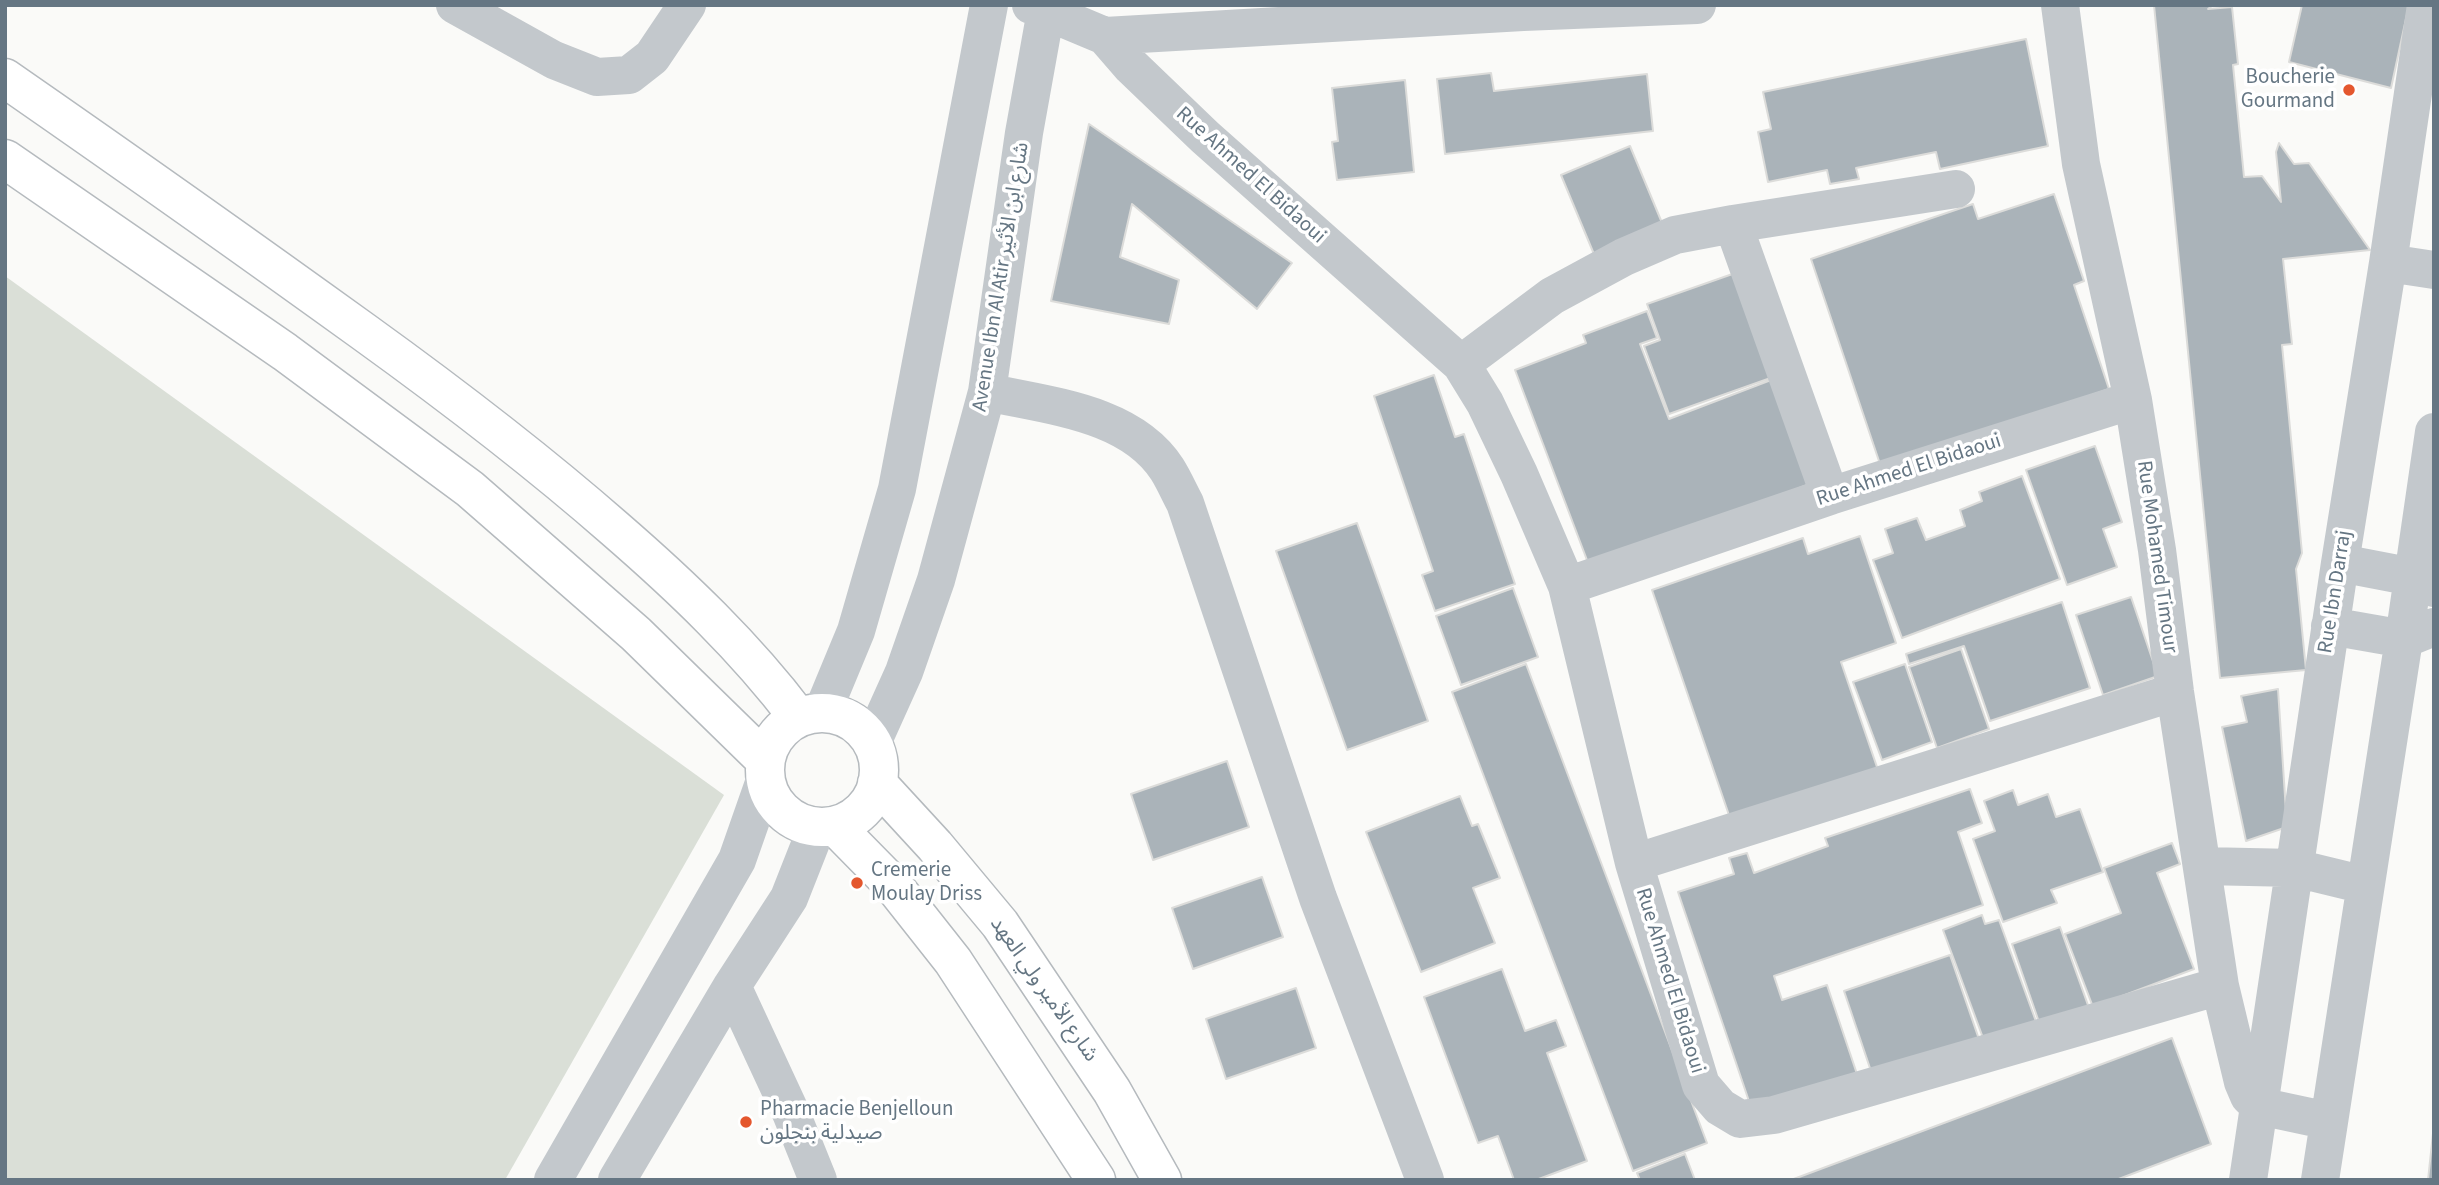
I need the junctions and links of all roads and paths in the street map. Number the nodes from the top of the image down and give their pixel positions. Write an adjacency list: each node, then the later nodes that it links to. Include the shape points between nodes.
1 (455, 5): 2 (street, via 554,60 597,77 629,75 652,57)
2 (687, 5)
3 (989, 5): 29 (street, via 897,489 856,631)
4 (1697, 5): 8 (street)
5 (2060, 5): 20 (street, Rue Mohamed Timour, via 2081,164)
6 (2426, 5): 13 (street, Rue Ibn Darraj)
7 (1041, 7): 10 (street, Rue Ahmed El Bidaoui); 19 (street, Avenue Ibn Al Atir شارع ابن الأثير)
8 (1524, 9): 9 (street)
9 (1348, 14): 10 (street)
10 (1105, 36): 18 (street, Rue Ahmed El Bidaoui, via 1205,138)
11 (5, 78): 29 (main road, via 178,197 519,447 677,582 769,679)
12 (5, 159): 31 (main road, via 285,352 470,489 636,634)
13 (2418, 172): 16 (street, Rue Ibn Darraj)
14 (1956, 189): 15 (street)
15 (1733, 224): 18 (street, via 1675,235 1624,257 1552,296); 22 (street)
16 (2388, 263): 17 (street); 23 (street, Rue Ibn Darraj)
17 (2434, 270)
18 (1461, 364): 25 (street, Rue Ahmed El Bidaoui, via 1519,474)
19 (987, 393): 30 (street, Avenue Ibn Al Atir شارع ابن الأثير, via 936,580 904,672); 42 (street, via 1097,418 1139,439 1166,468 1185,503 1318,898)
20 (2133, 400): 22 (street, Rue Ahmed El Bidaoui); 28 (street, Rue Mohamed Timour)
21 (2434, 432): 24 (street)
22 (1830, 496): 25 (street, Rue Ahmed El Bidaoui)
23 (2340, 563): 24 (street); 26 (street, Rue Ibn Darraj)
24 (2423, 582): 27 (street)
25 (1567, 586): 34 (street, Rue Ahmed El Bidaoui)
26 (2330, 626): 27 (street); 36 (street, Rue Ibn Darraj)
27 (2419, 633): 37 (street)
28 (2175, 692): 34 (street); 35 (street, Rue Mohamed Timour)
29 (810, 715): 30 (main road, via 839,715 854,722); 31 (main road, via 778,732)
30 (872, 743): 32 (main road, via 878,762)
31 (765, 770): 33 (main road, via 772,799 781,810 797,822); 43 (street, via 737,860)
32 (877, 783): 33 (main road, via 860,813); 47 (main road, شارع الأمير ولي العهد, via 1000,924 1112,1091)
33 (826, 827): 38 (street, via 789,898); 46 (main road, via 893,885 953,961)
34 (1634, 863): 39 (street, Rue Ahmed El Bidaoui, via 1701,1085 1720,1107 1740,1119 1774,1115)
35 (2203, 866): 36 (street); 39 (street, Rue Mohamed Timour)
36 (2295, 868): 37 (street); 40 (street, Rue Ibn Darraj)
37 (2365, 885): 41 (street)
38 (733, 986): 44 (street); 45 (street)
39 (2220, 986): 40 (street, Rue Mohamed Timour, via 2243,1082)
40 (2259, 1105): 41 (street); 48 (street, Rue Ibn Darraj)
41 (2329, 1121): 49 (street)
42 (1421, 1178)
43 (553, 1180)
44 (617, 1180)
45 (818, 1180)
46 (1097, 1180)
47 (1162, 1180)
48 (2248, 1180)
49 (2320, 1180)

